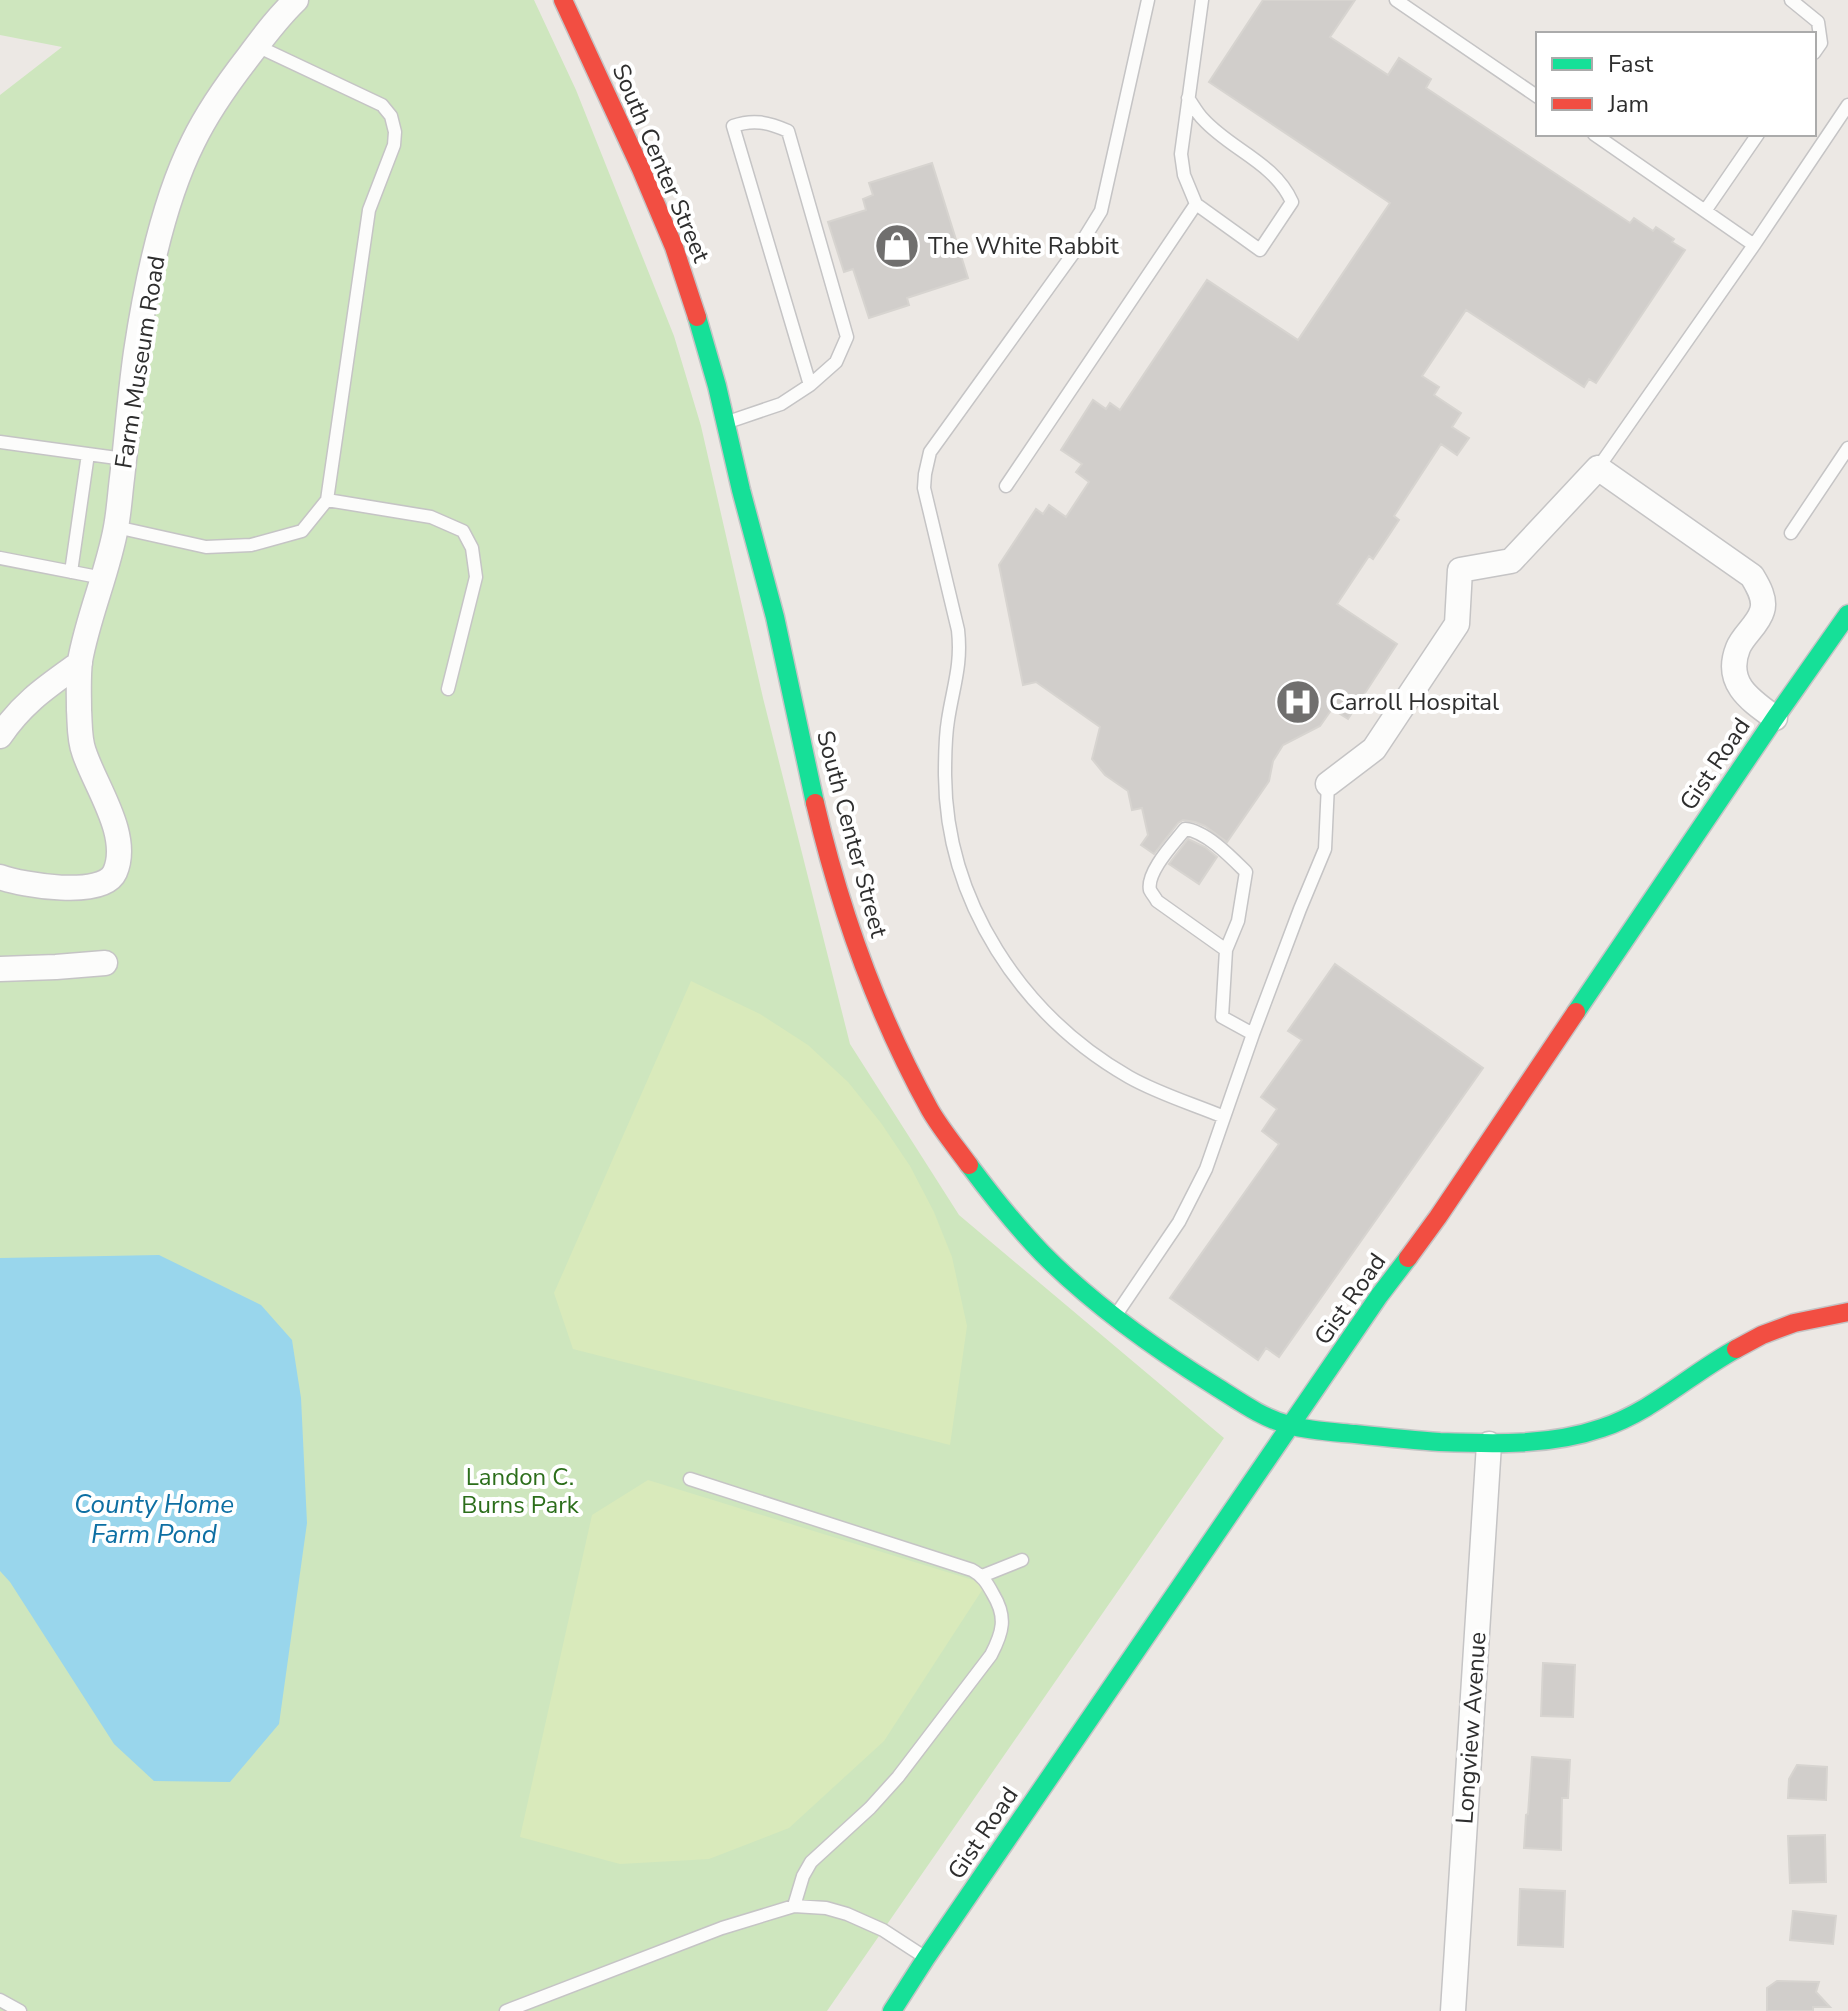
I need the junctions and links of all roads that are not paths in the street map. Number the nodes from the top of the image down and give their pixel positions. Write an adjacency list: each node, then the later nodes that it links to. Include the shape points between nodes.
1 (296, 0): 7 (street, Farm Museum Road)
2 (563, 0): 18 (street, South Center Street, via 674,247)
3 (1148, 0): 42 (lane, via 1101,211 930,452 924,488 960,650 946,737 948,812 959,864 983,926 998,954 1065,1032 1132,1078)
4 (1202, 0): 10 (lane)
5 (1396, 0): 9 (lane)
6 (1791, 0): 8 (lane, via 1818,22 1821,43)
7 (257, 46): 22 (street, Farm Museum Road, via 210,111 170,199 136,351); 25 (lane, via 382,105 395,132 369,210)
8 (1816, 50)
9 (1536, 96)
10 (1188, 98): 14 (lane, via 1181,154); 14 (lane, via 1203,120 1270,170 1292,202 1260,250)
11 (1848, 105): 16 (lane)
12 (1597, 136): 15 (lane)
13 (1757, 136): 15 (lane)
14 (1196, 204): 24 (lane)
15 (1705, 211): 16 (lane)
16 (1754, 245): 23 (lane)
17 (810, 385): 17 (lane, via 733,126 747,121 788,131 847,337 836,362); 18 (lane, via 781,404)
18 (725, 423): 44 (street, South Center Street, via 840,897 883,1015 932,1113 970,1167 1045,1256)
19 (0, 442): 21 (lane)
20 (1848, 448): 27 (lane)
21 (88, 454): 22 (lane); 29 (lane)
22 (124, 459): 26 (street, Farm Museum Road)
23 (1598, 468): 34 (street, via 1752,576 1762,612 1738,647 1734,667 1749,699); 36 (street, via 1511,561 1460,570 1457,624 1374,749)
24 (1006, 486)
25 (327, 500): 26 (lane, via 302,531 251,545 206,547); 33 (lane, via 431,517 463,531 472,548 476,577)
26 (116, 527): 30 (street, Farm Museum Road)
27 (1791, 533)
28 (0, 558): 29 (lane)
29 (71, 572): 30 (lane)
30 (103, 578): 32 (street, Farm Museum Road)
31 (1848, 614): 34 (street, Gist Road)
32 (80, 663): 35 (street, via 32,698); 37 (street, Farm Museum Road, via 83,749 114,825 119,851 115,874 82,888)
33 (448, 689)
34 (1775, 718): 45 (street, Gist Road)
35 (0, 736)
36 (1328, 784): 41 (lane, via 1325,849)
37 (0, 877)
38 (1226, 950): 38 (lane, via 1238,921 1246,872 1196,830 1185,829 1151,876 1150,889 1157,901); 41 (lane, via 1222,1017)
39 (105, 963): 40 (street)
40 (0, 969)
41 (1253, 1034): 42 (lane)
42 (1224, 1117): 44 (lane, via 1179,1222)
43 (1848, 1312): 46 (street, South Center Street, via 1762,1335 1617,1423 1558,1439)
44 (1114, 1317): 45 (street, South Center Street, via 1255,1411)
45 (1291, 1426): 46 (street, South Center Street); 51 (street, Gist Road)
46 (1489, 1444): 56 (street, Longview Avenue)
47 (690, 1479): 49 (lane)
48 (1022, 1560): 49 (lane)
49 (982, 1576): 50 (lane, via 1003,1619 991,1655 879,1798 811,1862)
50 (794, 1906): 51 (lane, via 847,1914); 54 (lane)
51 (926, 1958): 55 (street, Gist Road)
52 (0, 2000): 53 (lane)
53 (20, 2011)
54 (506, 2011)
55 (892, 2011)
56 (1453, 2011)

